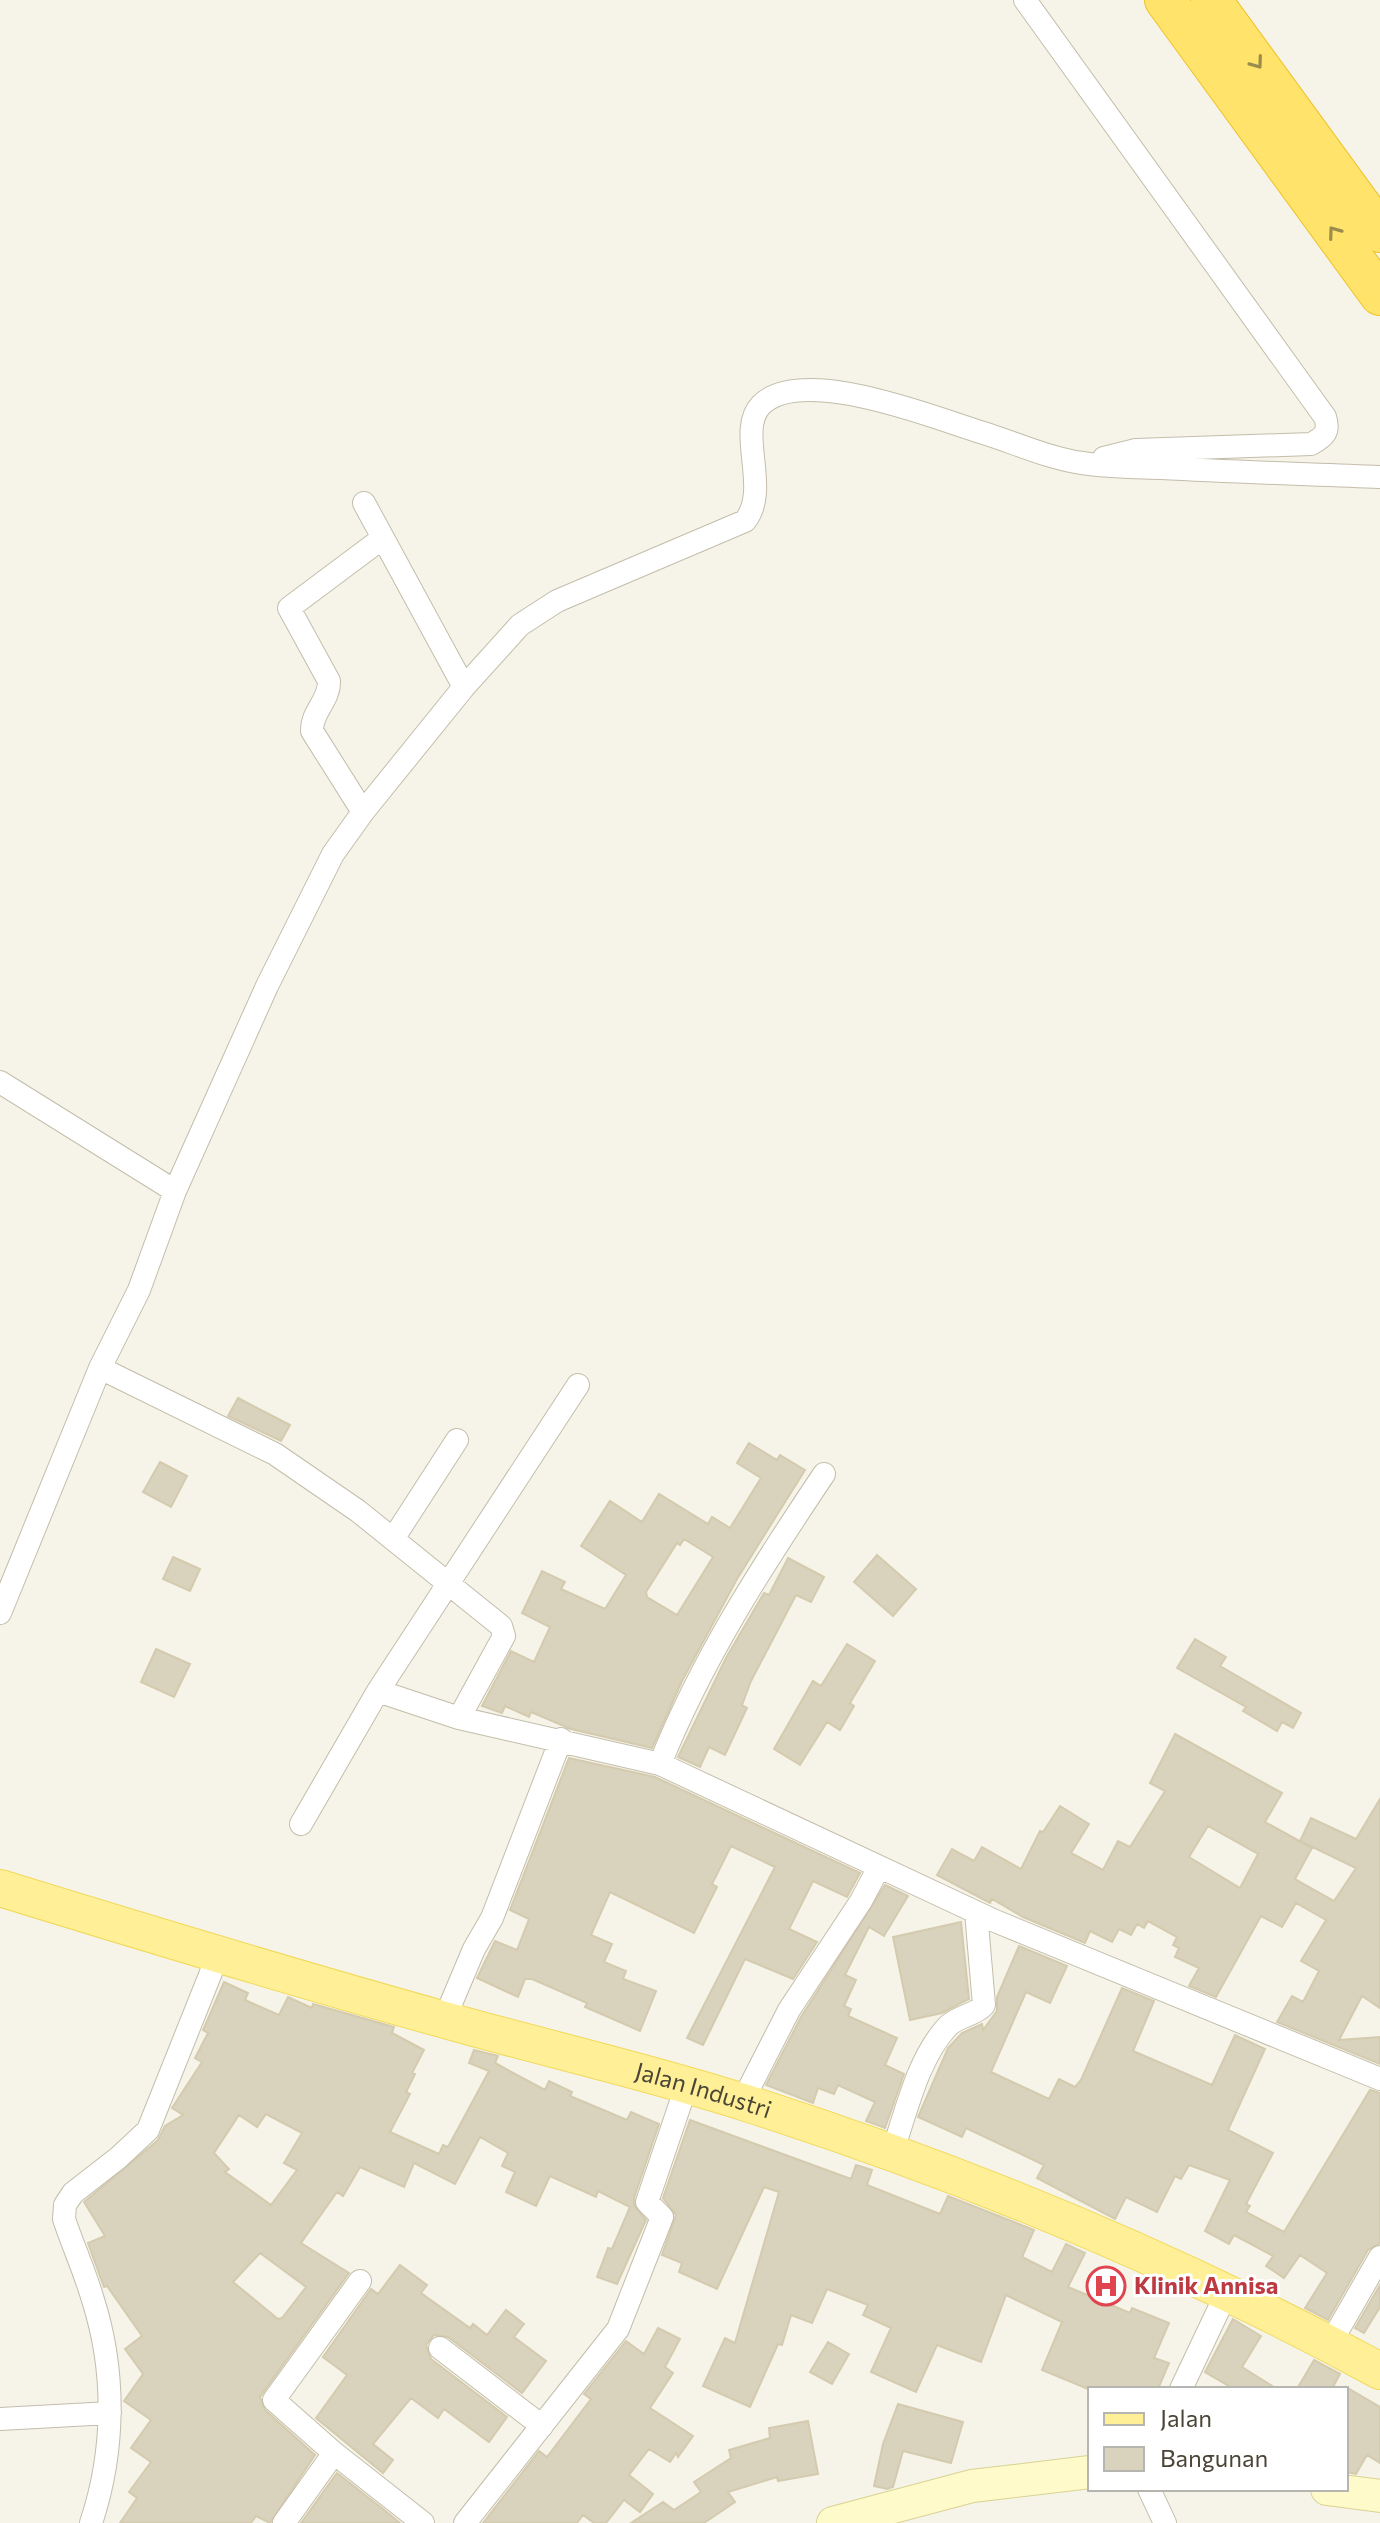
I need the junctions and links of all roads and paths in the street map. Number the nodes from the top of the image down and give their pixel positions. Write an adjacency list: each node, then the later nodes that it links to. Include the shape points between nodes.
1 (1025, 0): 6 (street, via 1328,426 1326,434 1311,444 1136,450)
2 (1165, 0): 5 (highway, one-way to 2)
3 (1211, 0): 4 (highway, one-way to 4)
4 (1380, 232)
5 (1380, 295)
6 (1080, 463): 7 (street); 10 (street, via 894,404 782,391 760,406 754,418 756,498 745,521 557,601 520,625)
7 (1380, 477)
8 (364, 503): 9 (street)
9 (380, 540): 10 (street); 11 (street, via 289,608 329,681 312,731)
10 (464, 687): 11 (street)
11 (363, 812): 13 (street, via 333,854 297,924)
12 (0, 1082): 13 (street)
13 (175, 1191): 14 (street, via 139,1290)
14 (100, 1368): 18 (street, via 275,1454); 20 (street)
15 (578, 1385): 19 (street)
16 (457, 1440): 18 (street)
17 (824, 1474): 24 (street, via 705,1662)
18 (393, 1539): 19 (street)
19 (448, 1584): 21 (street); 22 (street, via 505,1631)
20 (0, 1613)
21 (378, 1691): 22 (street); 25 (street)
22 (459, 1718): 23 (street)
23 (561, 1739): 24 (street); 30 (street, via 492,1918)
24 (660, 1764): 26 (street)
25 (301, 1824)
26 (879, 1867): 28 (street); 33 (street, via 789,2010)
27 (0, 1888): 29 (main road, Jalan Industri)
28 (976, 1912): 31 (street); 34 (street, via 984,2005 951,2023 940,2036)
29 (218, 1955): 30 (main road, Jalan Industri); 42 (street, via 148,2130 65,2205 64,2219 99,2318)
30 (444, 2020): 32 (main road, Jalan Industri)
31 (1380, 2079)
32 (686, 2087): 33 (main road, Jalan Industri); 44 (street, via 647,2202 662,2217 618,2329)
33 (742, 2102): 34 (main road, Jalan Industri)
34 (892, 2153): 37 (main road, Jalan Industri)
35 (1380, 2257): 38 (street)
36 (360, 2281): 45 (street, via 275,2399)
37 (1227, 2292): 38 (main road, Jalan Industri); 41 (street)
38 (1330, 2344): 40 (main road, Jalan Industri)
39 (440, 2348): 44 (street)
40 (1380, 2371)
41 (1182, 2387)
42 (110, 2413): 43 (street); 50 (street, via 103,2486)
43 (0, 2419)
44 (542, 2426): 53 (street)
45 (334, 2453): 51 (street); 52 (street)
46 (1088, 2472): 54 (street, via 972,2486)
47 (1150, 2491): 55 (street)
48 (1342, 2491): 49 (street)
49 (1380, 2496)
50 (91, 2523)
51 (284, 2523)
52 (423, 2523)
53 (465, 2523)
54 (833, 2523)
55 (1165, 2523)

